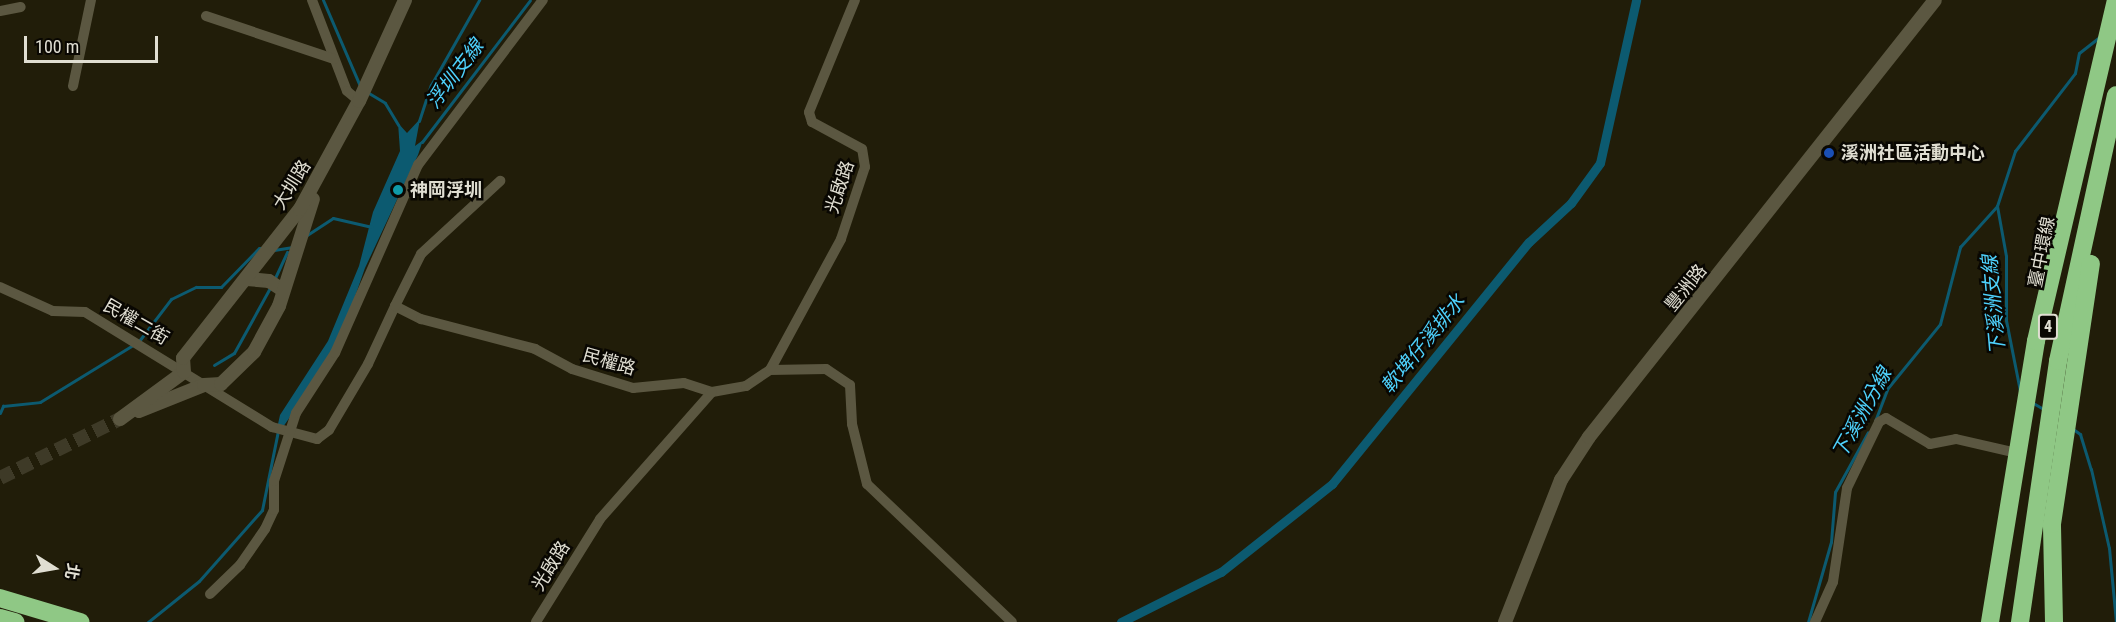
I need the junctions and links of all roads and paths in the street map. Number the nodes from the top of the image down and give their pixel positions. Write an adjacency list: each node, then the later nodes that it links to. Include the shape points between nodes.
1 (91, 0): 13 (street)
2 (312, 0): 12 (street)
3 (405, 0): 14 (street, 大圳路)
4 (543, 0): 27 (street, via 422,159 335,353)
5 (855, 0): 23 (street, 光啟路, via 809,112 812,122 862,149 866,167 841,239)
6 (1935, 0): 36 (street, 豐洲路, via 1589,437 1561,480)
7 (2115, 0): 11 (street); 39 (highway, via 2036,341)
8 (21, 7): 9 (street)
9 (0, 11)
10 (206, 16): 12 (street)
11 (2109, 35): 28 (street); 40 (highway, 臺中環線 / 4, via 2041,359)
12 (334, 59): 14 (street, via 347,91)
13 (73, 86)
14 (363, 94): 17 (street, 大圳路)
15 (2116, 95): 41 (highway, 臺中環線 / 4, via 2058,361)
16 (2116, 146): 42 (highway, via 2074,358 2052,524)
17 (318, 179): 19 (street, 大圳路); 20 (street, via 298,243)
18 (500, 181): 22 (street, via 421,254)
19 (247, 279): 20 (street); 24 (street, 大圳路, via 183,358)
20 (277, 286): 25 (street, via 268,331 254,352 221,384)
21 (0, 287): 24 (street, 民權二街, via 53,311 85,312)
22 (395, 306): 26 (street, 民權路, via 421,320 535,349 572,369 633,388 684,383); 27 (street, via 368,364 323,437)
23 (770, 370): 26 (street, 民權路, via 746,386); 35 (street, via 826,369 842,375 850,385 852,424 867,484)
24 (184, 372): 25 (street); 25 (street, via 120,419)
25 (204, 385): 27 (street, via 272,427)
26 (712, 392): 34 (street, 光啟路, via 600,519)
27 (286, 431): 29 (street, via 265,529 240,565)
28 (2018, 453): 37 (street, via 1956,439 1922,442 1886,418 1879,422 1846,488 1833,582); 38 (street)
29 (210, 594)
30 (0, 598): 33 (highway)
31 (0, 618): 32 (highway)
32 (15, 622)
33 (80, 622)
34 (536, 622)
35 (1012, 622)
36 (1505, 622)
37 (1815, 622)
38 (1984, 622)
39 (1990, 622)
40 (2001, 622)
41 (2020, 622)
42 (2054, 622)

